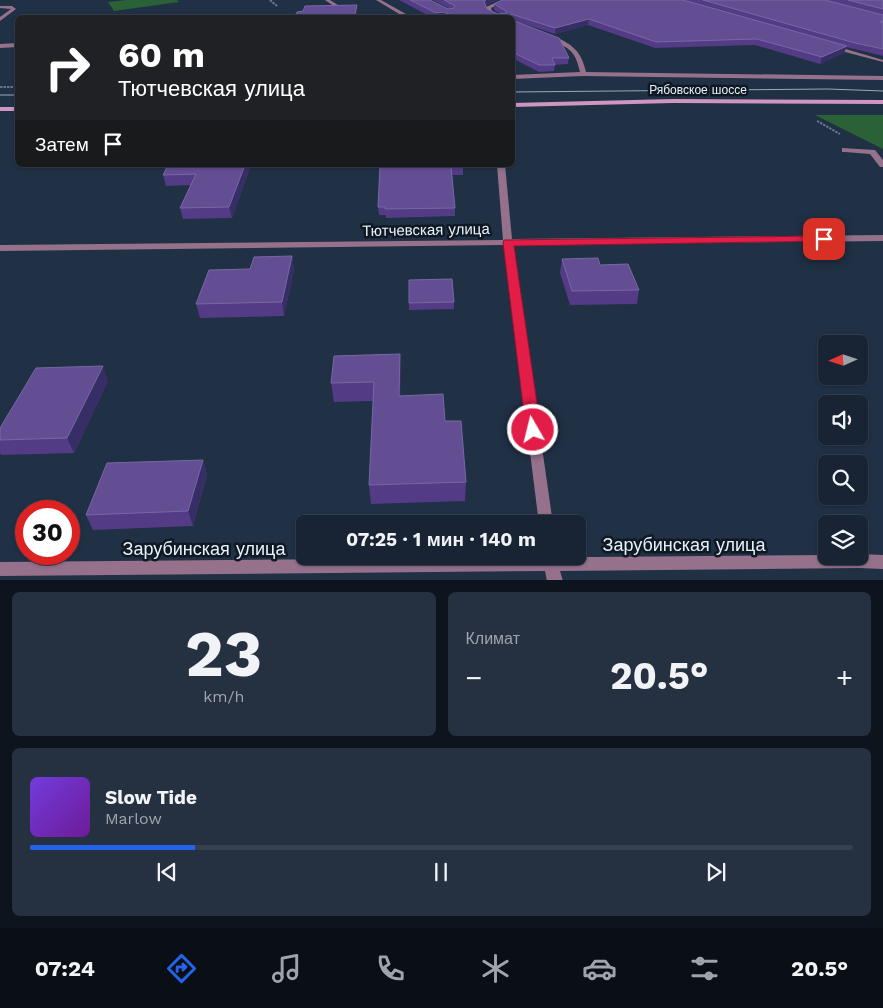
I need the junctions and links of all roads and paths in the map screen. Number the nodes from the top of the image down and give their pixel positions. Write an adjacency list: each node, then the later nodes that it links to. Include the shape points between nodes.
1 (327, 0): 6 (street)
2 (378, 0): 7 (street)
3 (508, 0): 8 (street, via 488,8)
4 (0, 7): 9 (street, via 12,7 14,10)
5 (341, 15): 6 (street)
6 (350, 15)
7 (406, 15)
8 (496, 15)
9 (0, 18)
10 (545, 34): 15 (street, via 574,50 580,58)
11 (824, 44): 14 (street)
12 (1, 45): 13 (street)
13 (15, 45)
14 (882, 61)
15 (583, 74): 16 (street); 17 (street)
16 (515, 77)
17 (883, 78)
18 (0, 87): 19 (path)
19 (15, 87)
20 (883, 102): 21 (main road, Рябовское шоссе, via 673,101)
21 (515, 105)
22 (15, 109): 23 (main road)
23 (0, 110)
24 (845, 150): 25 (street, via 872,152)
25 (883, 165)
26 (500, 167): 28 (street)
27 (883, 238): 28 (street, Тютчевская улица)
28 (508, 243): 29 (street, Тютчевская улица); 30 (street)
29 (0, 248)
30 (545, 515)
31 (586, 560): 32 (street, Зарубинская улица)
32 (883, 562)
33 (296, 564): 35 (street, Зарубинская улица)
34 (552, 565): 36 (street)
35 (0, 569)
36 (555, 580)

